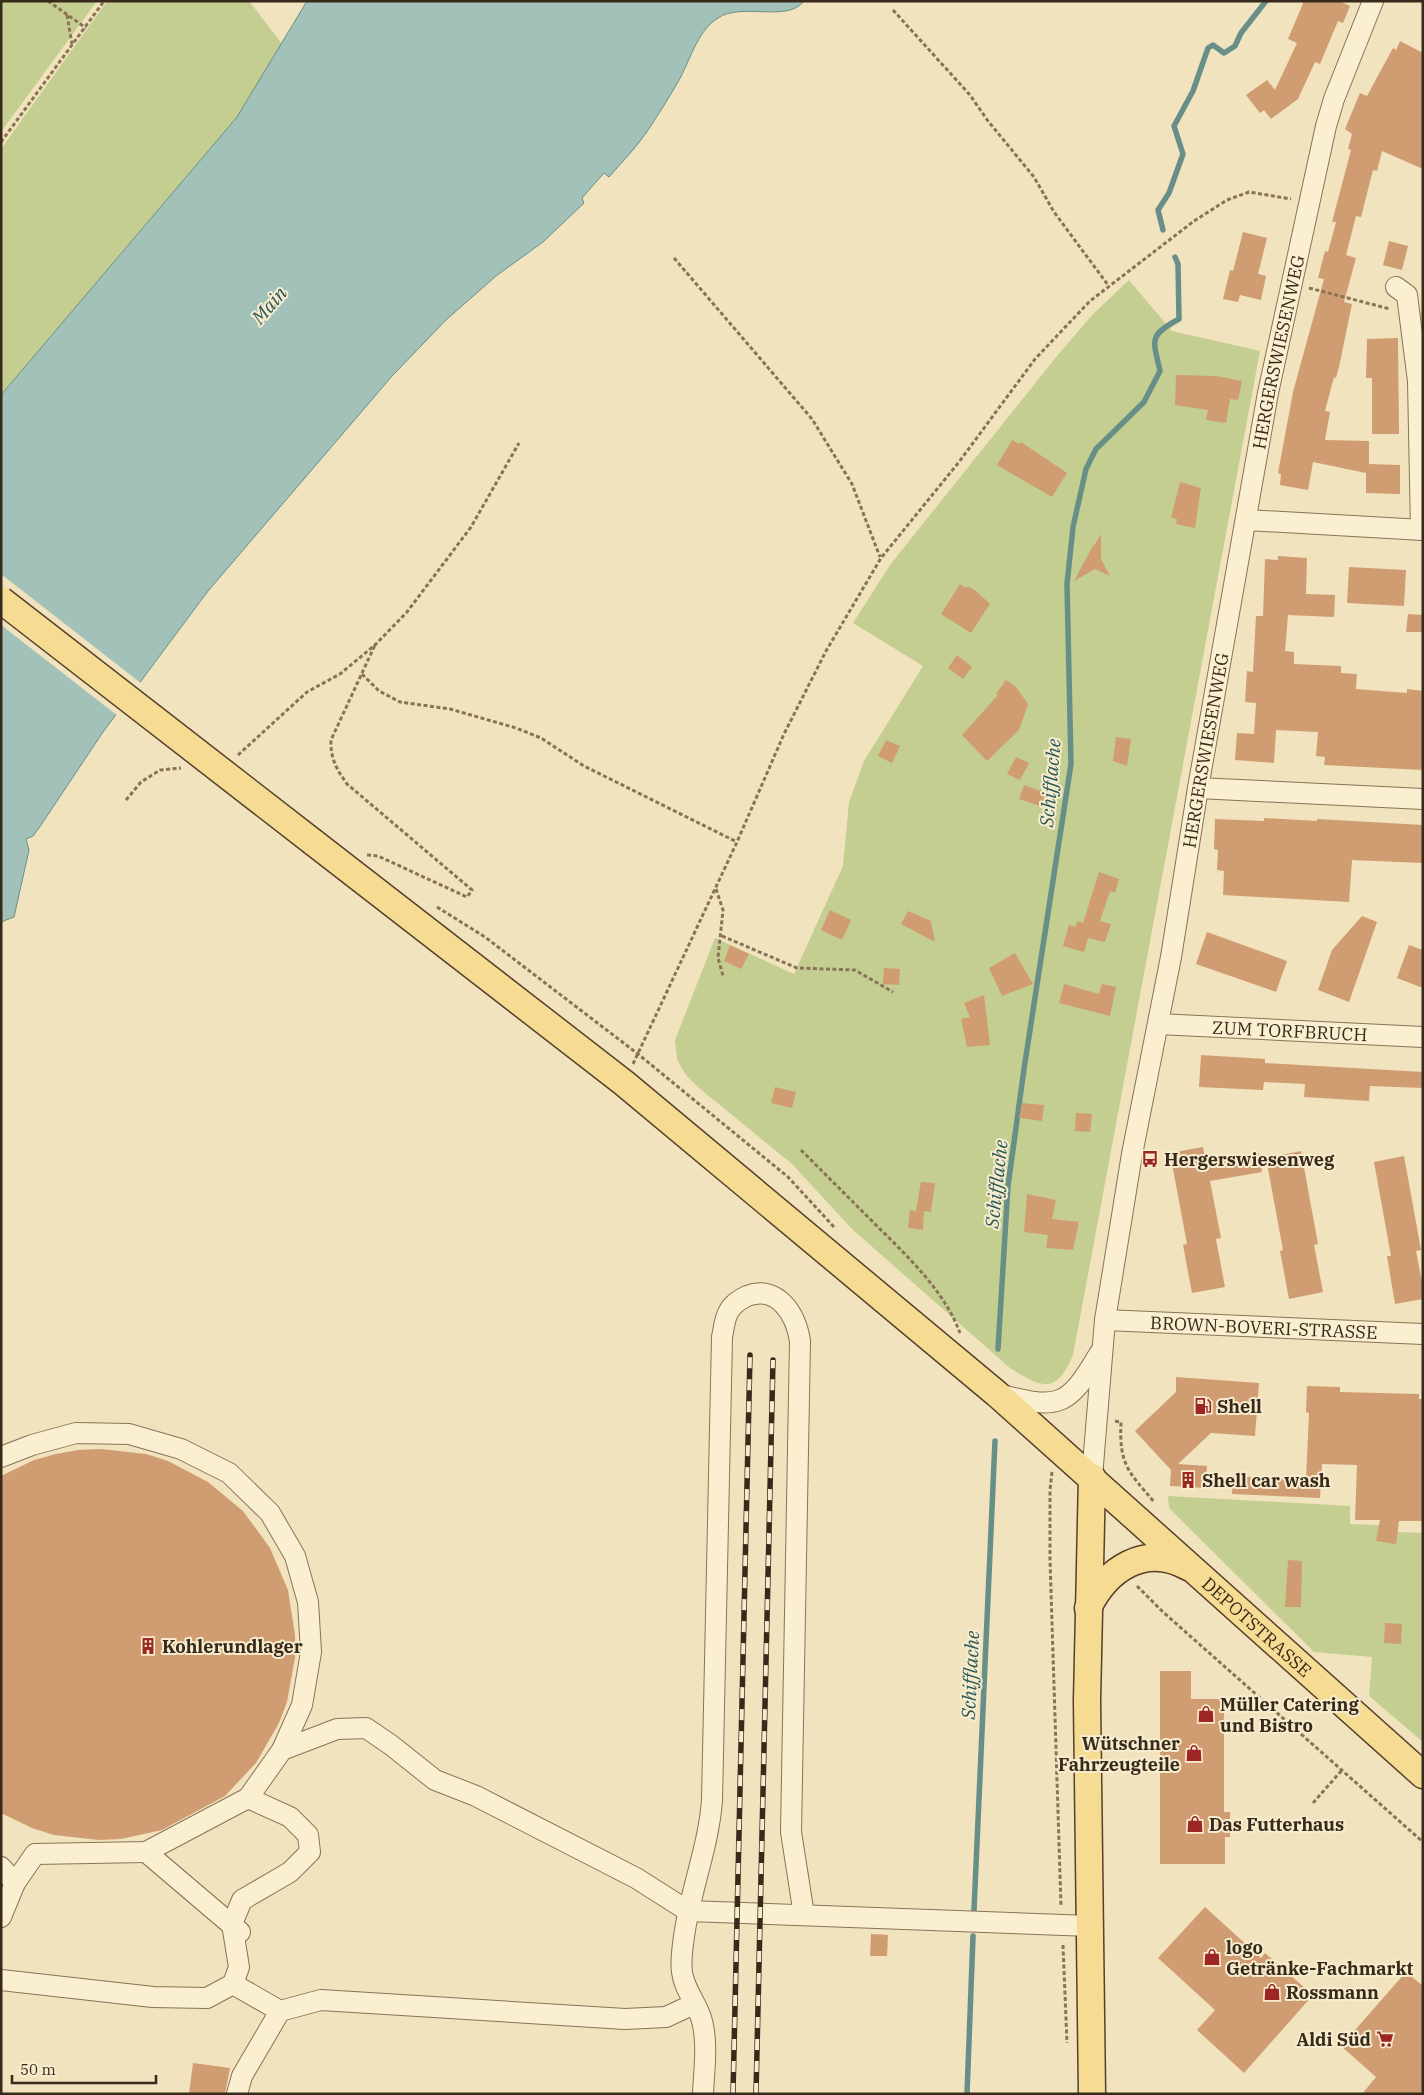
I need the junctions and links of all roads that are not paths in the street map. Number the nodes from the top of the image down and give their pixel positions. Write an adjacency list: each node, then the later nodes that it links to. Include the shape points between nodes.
1 (1373, 1): 3 (street, HERGERSWIESENWEG, via 1334,99 1318,158 1268,394)
2 (1396, 287): 4 (street, via 1407,295 1418,381)
3 (1246, 520): 4 (street); 6 (street, HERGERSWIESENWEG)
4 (1422, 530)
5 (1, 600): 13 (main road, DEPOTSTRASSE, bridge, via 624,1083)
6 (1198, 788): 7 (street); 8 (street, HERGERSWIESENWEG)
7 (1423, 799)
8 (1158, 1024): 9 (street, ZUM TORFBRUCH); 10 (street, HERGERSWIESENWEG, via 1132,1154)
9 (1423, 1038)
10 (1105, 1320): 11 (street, BROWN-BOVERI-STRASSE); 12 (street, HERGERSWIESENWEG)
11 (1423, 1334)
12 (1103, 1348): 13 (street, via 1080,1384 1063,1400 1036,1402); 15 (street, HERGERSWIESENWEG)
13 (997, 1394): 15 (main road, DEPOTSTRASSE)
14 (1, 1457): 18 (street, via 76,1433 129,1434 180,1448 228,1473 270,1513 295,1556 308,1602 311,1652 302,1705)
15 (1092, 1477): 16 (main road, DEPOTSTRASSE); 17 (main road)
16 (1196, 1572): 17 (main road, via 1180,1563 1163,1559 1145,1559 1128,1564 1118,1568 1103,1582); 19 (main road, DEPOTSTRASSE)
17 (1088, 1609): 27 (main road)
18 (282, 1750): 20 (street); 24 (street, via 337,1729 366,1728 436,1780 476,1796 627,1874)
19 (1423, 1775)
20 (248, 1798): 21 (street); 28 (street, via 290,1817 308,1835 310,1852 290,1872 242,1900)
21 (146, 1852): 23 (street, via 35,1854); 28 (street)
22 (1, 1867): 23 (street)
23 (15, 1883): 26 (street)
24 (688, 1911): 25 (street); 25 (street, via 711,1821 722,1337 729,1309 742,1298 767,1294 788,1309 797,1324 800,1341 791,1832); 31 (street, via 682,1972)
25 (804, 1915): 27 (street)
26 (1, 1917)
27 (1091, 1926): 35 (main road)
28 (239, 1930): 30 (street, via 239,1967)
29 (1, 1980): 30 (street, via 153,1997 207,1998)
30 (233, 1984): 32 (street)
31 (694, 2004): 32 (street, via 666,2017 625,2019 321,2000); 34 (street, via 704,2032)
32 (280, 2011): 33 (street, via 242,2076)
33 (237, 2094)
34 (703, 2094)
35 (1092, 2094)

